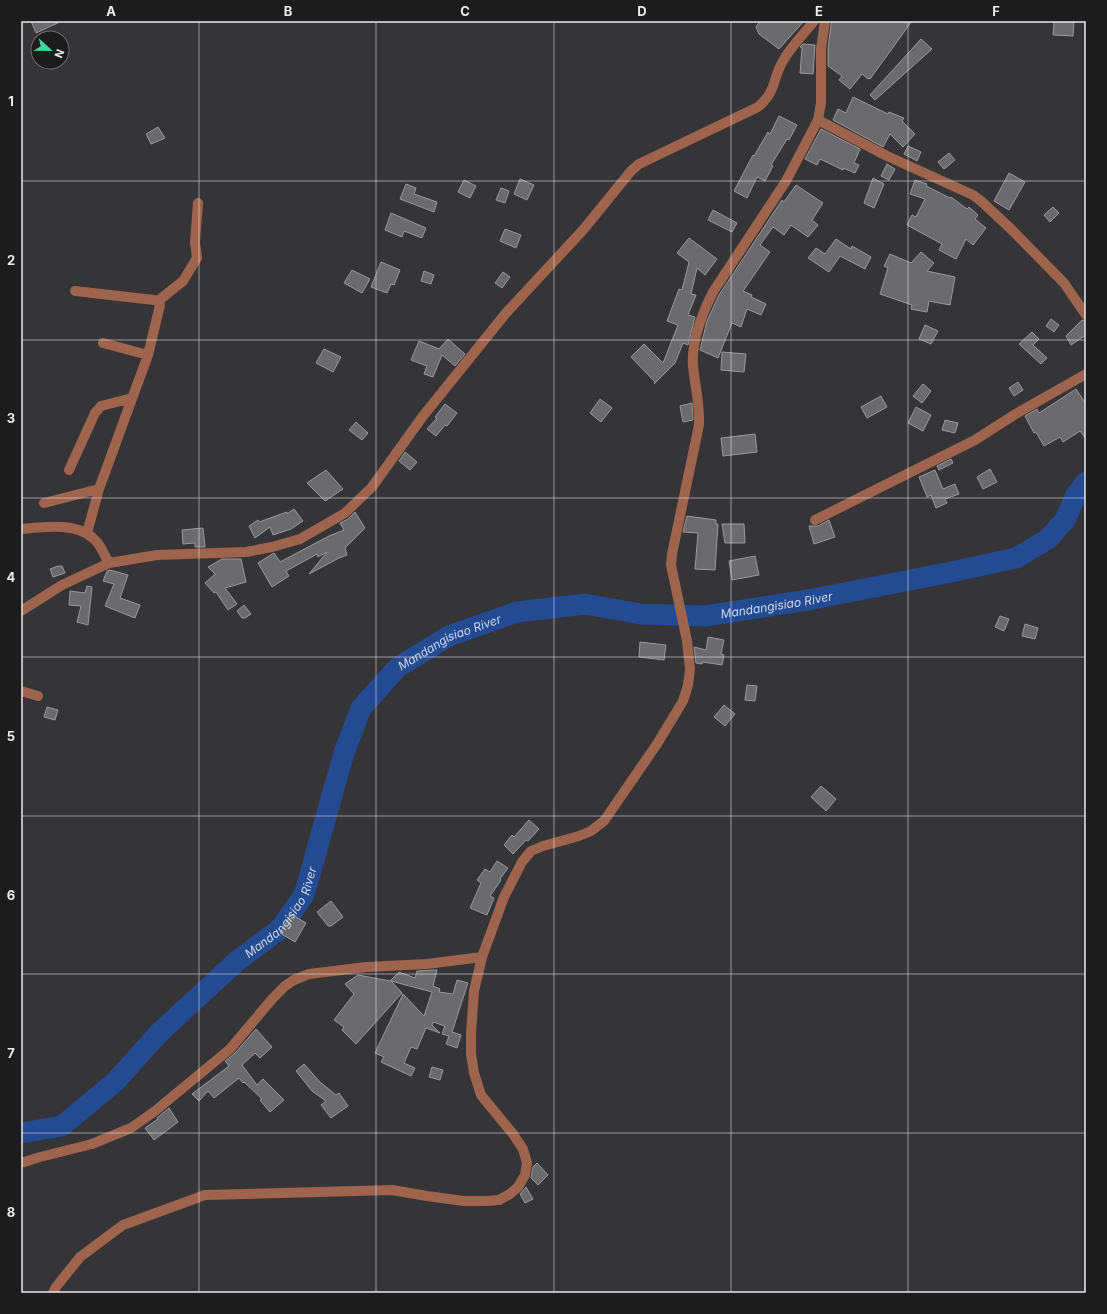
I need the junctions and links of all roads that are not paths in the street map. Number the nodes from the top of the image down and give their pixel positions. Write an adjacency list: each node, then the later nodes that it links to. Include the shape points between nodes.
1 (814, 21): 18 (street, via 782,61 772,90 758,107 639,164 630,171 583,230 506,313 423,416 372,487 345,513 300,539 272,547 246,552 157,555)
2 (825, 21): 3 (street, via 821,49 821,103)
3 (818, 120): 7 (street, via 887,156 973,195 1064,283); 22 (street, via 786,181 713,292 700,322 693,365 700,412 699,425 671,565 690,669 688,685 680,706 604,821 579,836 531,851 522,862 504,898)
4 (198, 203): 6 (street, via 195,242 197,258 183,281)
5 (75, 291): 6 (street)
6 (158, 301): 9 (street, via 160,305)
7 (1086, 315)
8 (103, 344): 9 (street)
9 (148, 354): 11 (street)
10 (1086, 374): 15 (street, via 975,440)
11 (132, 398): 12 (street, via 101,406 95,413); 13 (street)
12 (69, 470)
13 (99, 489): 14 (street); 17 (street)
14 (44, 504)
15 (815, 520)
16 (21, 529): 17 (street, via 71,528)
17 (87, 533): 18 (street, via 100,546)
18 (109, 563): 19 (street, via 62,585)
19 (21, 611)
20 (21, 691): 21 (street)
21 (38, 696)
22 (482, 956): 23 (street, via 427,964 309,974 294,980 273,998 230,1049 131,1128 92,1144); 24 (street, via 474,991 471,1054 481,1095 513,1134 523,1149 527,1163 525,1175 510,1194 499,1200 464,1201 392,1190 205,1195 123,1225 80,1257)
23 (21, 1163)
24 (53, 1293)

